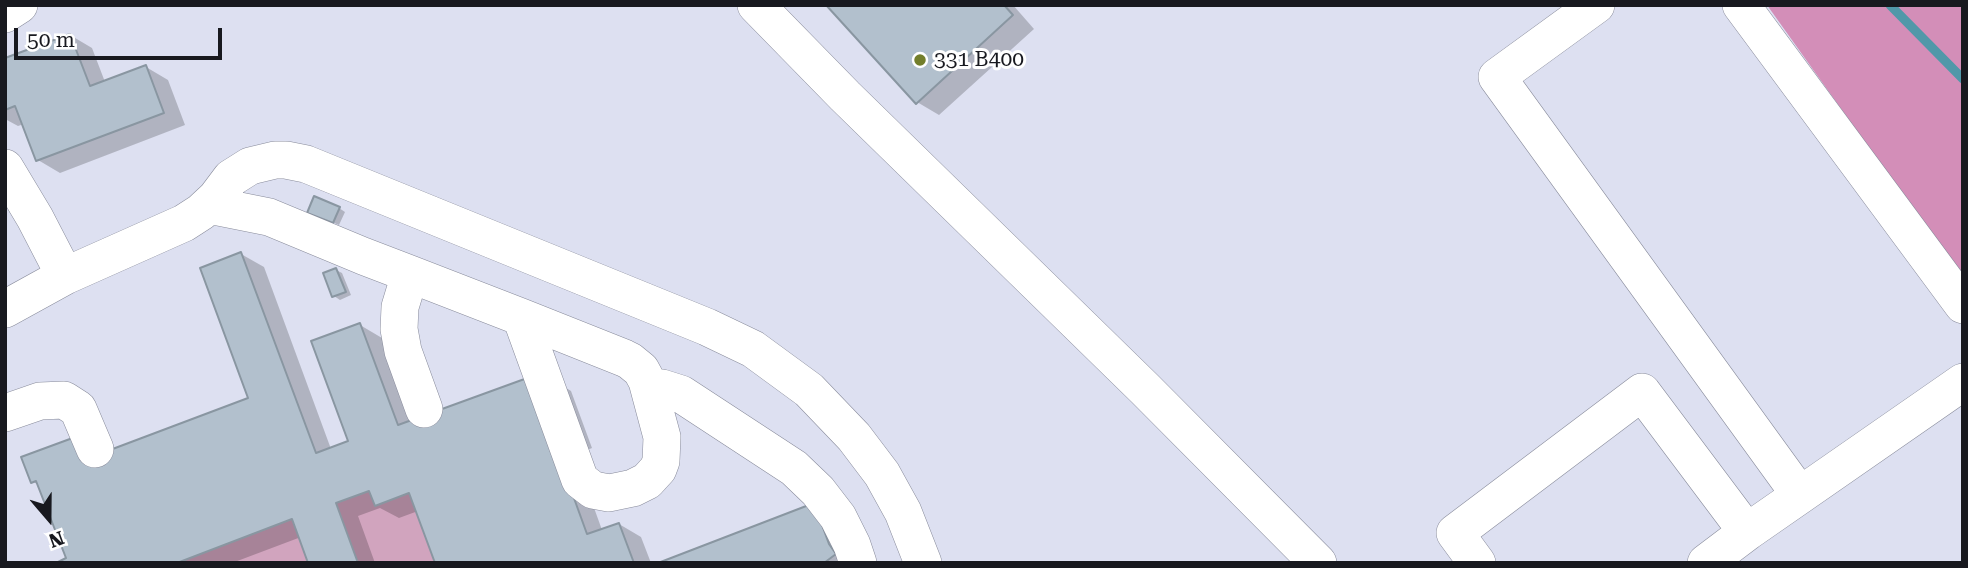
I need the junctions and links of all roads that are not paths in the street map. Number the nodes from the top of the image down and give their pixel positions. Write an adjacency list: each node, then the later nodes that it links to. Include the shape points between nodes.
1 (19, 5): 5 (lane)
2 (757, 5): 22 (lane)
3 (1595, 5): 18 (lane, via 1497,77)
4 (1741, 5): 10 (lane)
5 (5, 14)
6 (5, 168): 9 (lane)
7 (209, 205): 8 (lane, via 270,217); 9 (lane, via 184,223); 21 (lane, via 231,178 250,166 275,160 306,164 753,349 809,390 854,437 899,505)
8 (410, 274): 12 (lane); 15 (lane, via 399,330)
9 (65, 276): 11 (lane)
10 (1963, 305)
11 (5, 309)
12 (521, 317): 14 (lane, via 624,358 641,370); 14 (lane, via 580,480 589,488 609,493 633,488 657,470 662,437)
13 (1963, 382): 18 (lane)
14 (650, 389): 20 (lane, via 681,394 794,468 838,517)
15 (424, 409)
16 (5, 413): 17 (lane, via 40,401 64,400 78,409)
17 (95, 449)
18 (1800, 495): 19 (lane)
19 (1747, 532): 23 (lane, via 1642,392 1454,533); 24 (lane)
20 (858, 563)
21 (923, 563)
22 (1318, 563)
23 (1477, 563)
24 (1706, 563)

